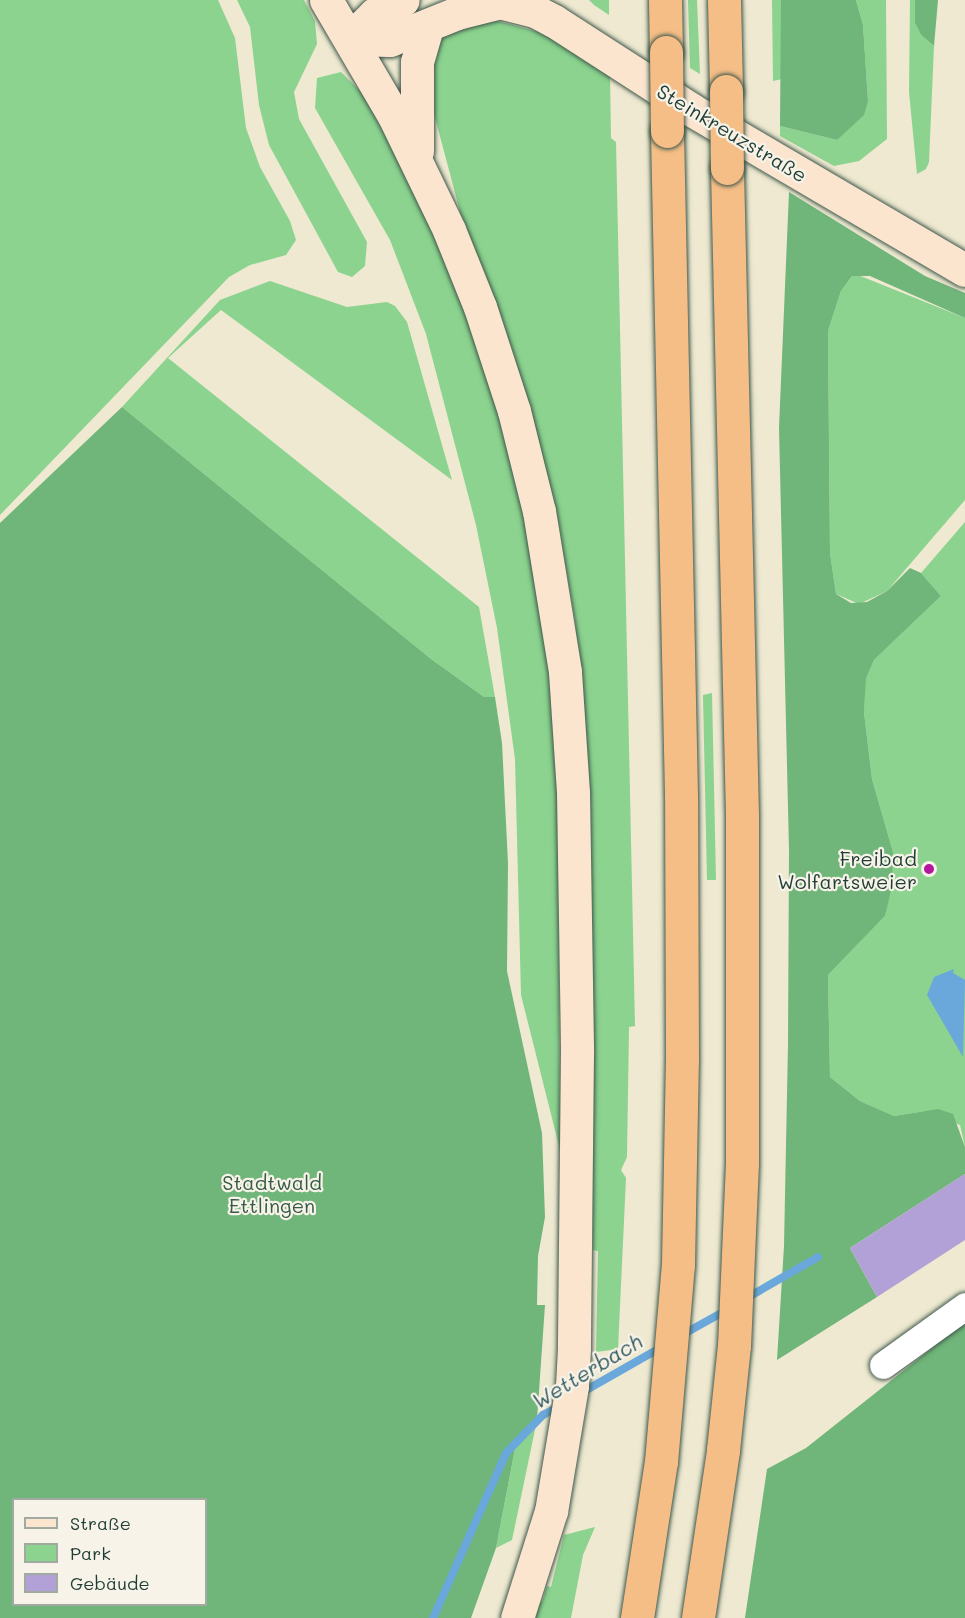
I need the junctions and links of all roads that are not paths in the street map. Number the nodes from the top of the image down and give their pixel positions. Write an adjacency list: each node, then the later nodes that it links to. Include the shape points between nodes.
1 (326, 0): 7 (main road)
2 (403, 0): 7 (main road, via 375,14)
3 (665, 0): 13 (highway, bridge, via 681,784 682,1060 676,1289 662,1462)
4 (724, 0): 14 (highway, bridge, via 743,884 742,1175 735,1323 723,1450)
5 (494, 2): 6 (main road, Steinkreuzstraße); 9 (main road, Steinkreuzstraße, via 535,11 554,21 692,110)
6 (427, 26): 7 (main road, Steinkreuzstraße, via 390,40); 8 (main road, via 417,62)
7 (350, 39): 8 (main road)
8 (417, 162): 12 (main road, via 464,266 501,369 539,511 559,627 573,803 577,1053 572,1386 535,1567)
9 (965, 270)
10 (965, 1306): 11 (street)
11 (883, 1365)
12 (517, 1618)
13 (637, 1618)
14 (698, 1618)

